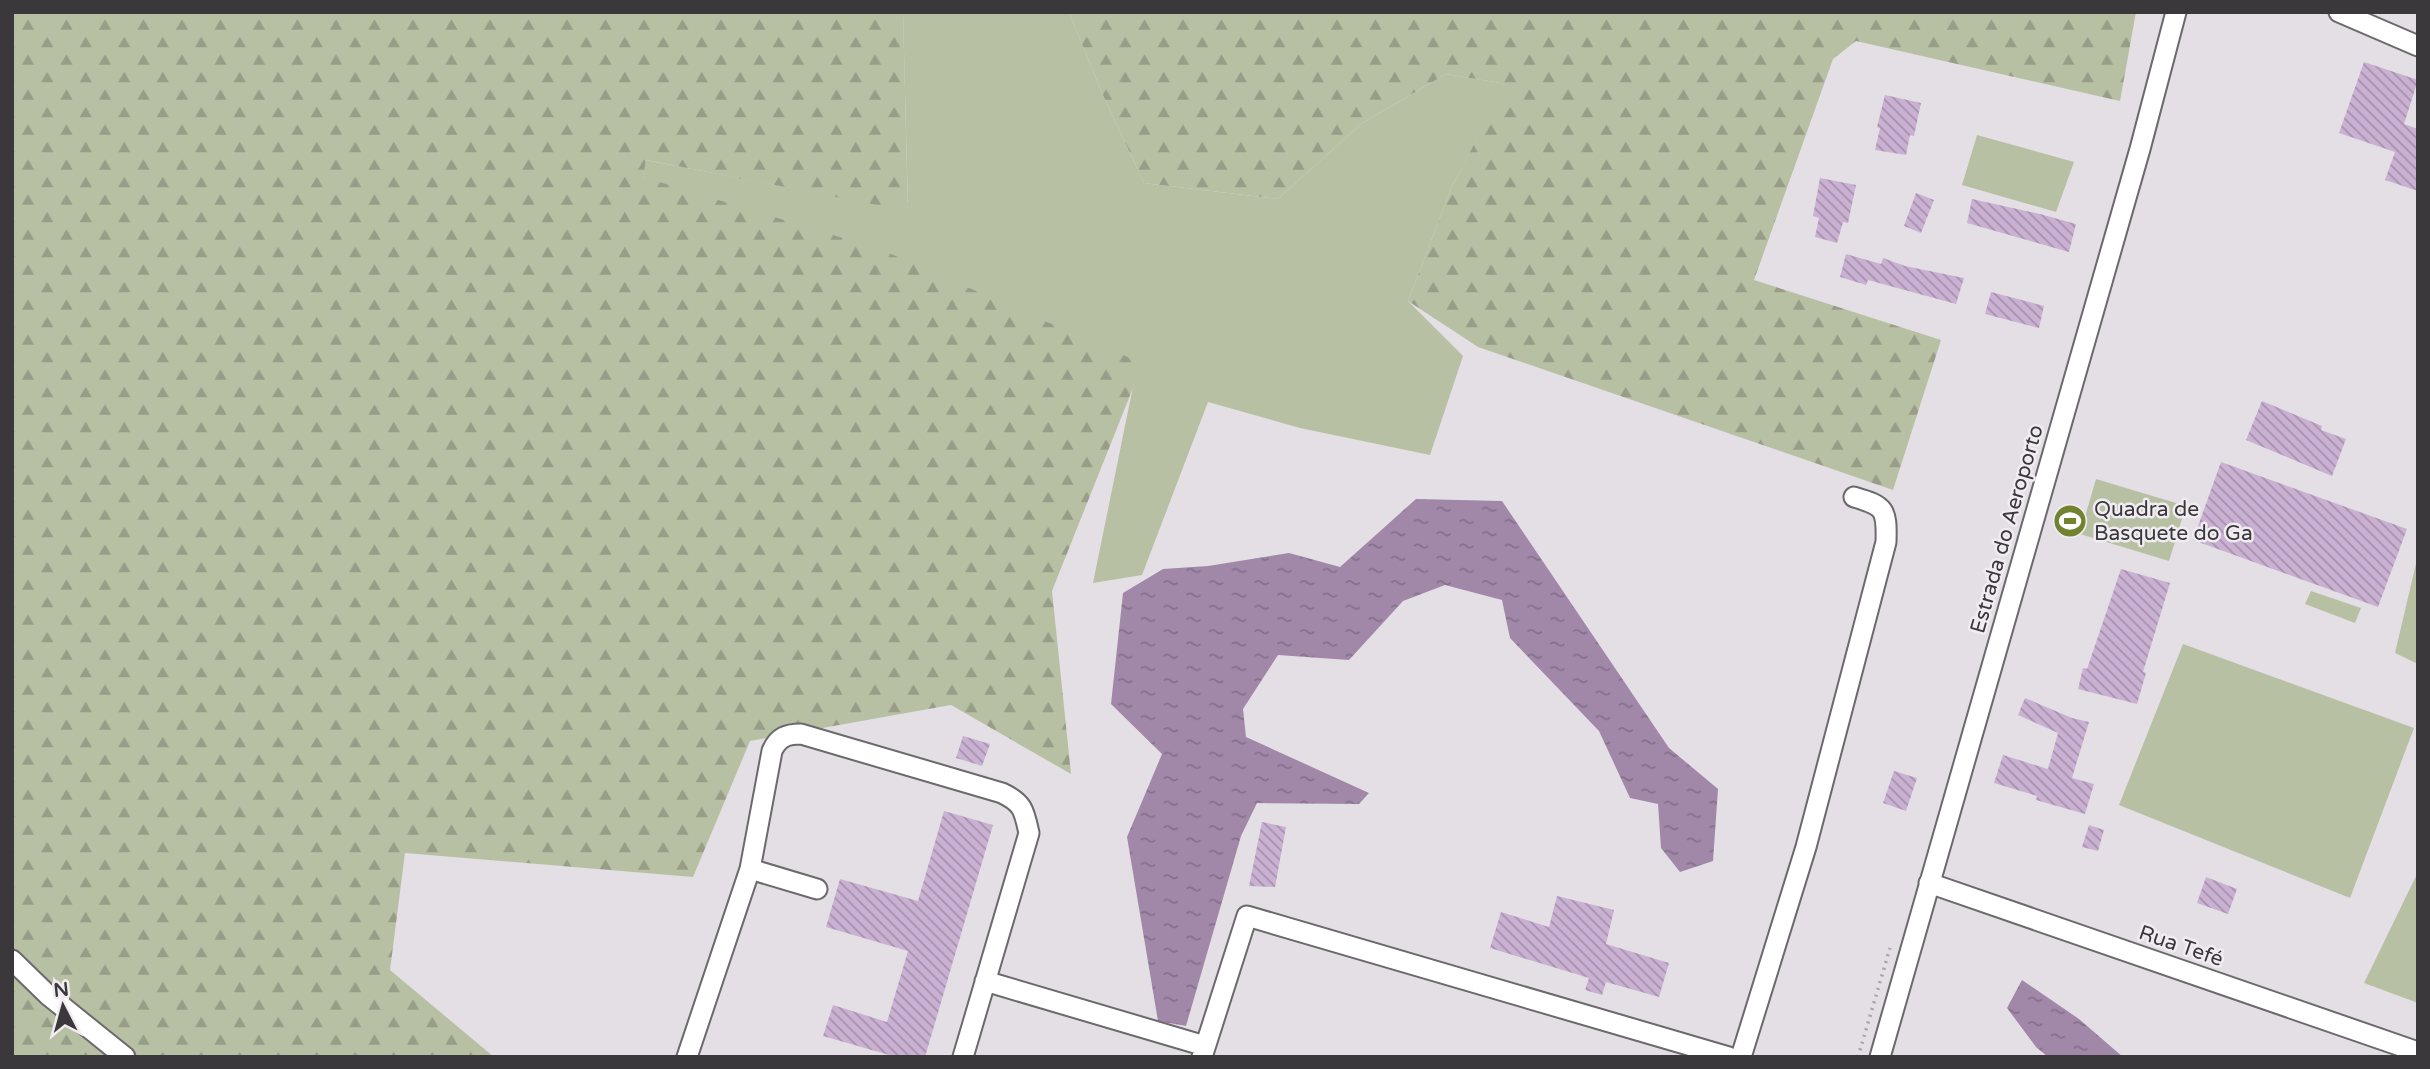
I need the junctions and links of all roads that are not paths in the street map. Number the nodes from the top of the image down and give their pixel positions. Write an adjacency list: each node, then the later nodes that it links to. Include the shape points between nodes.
1 (2176, 12): 6 (street, Estrada do Aeroporto)
2 (2339, 12): 3 (street)
3 (2418, 46)
4 (1854, 497): 16 (street, via 1884,510 1886,542 1807,847)
5 (750, 869): 7 (street); 9 (street, via 772,751 788,734 802,734 1002,793 1018,801 1028,833); 13 (street)
6 (1929, 883): 11 (street, Rua Tefé); 17 (street, Estrada do Aeroporto)
7 (817, 889)
8 (12, 960): 12 (street)
9 (985, 981): 10 (street); 14 (street)
10 (1204, 1052): 15 (street, via 1247,916)
11 (2418, 1052)
12 (125, 1057)
13 (687, 1057)
14 (963, 1057)
15 (1729, 1057)
16 (1741, 1057)
17 (1880, 1057)

